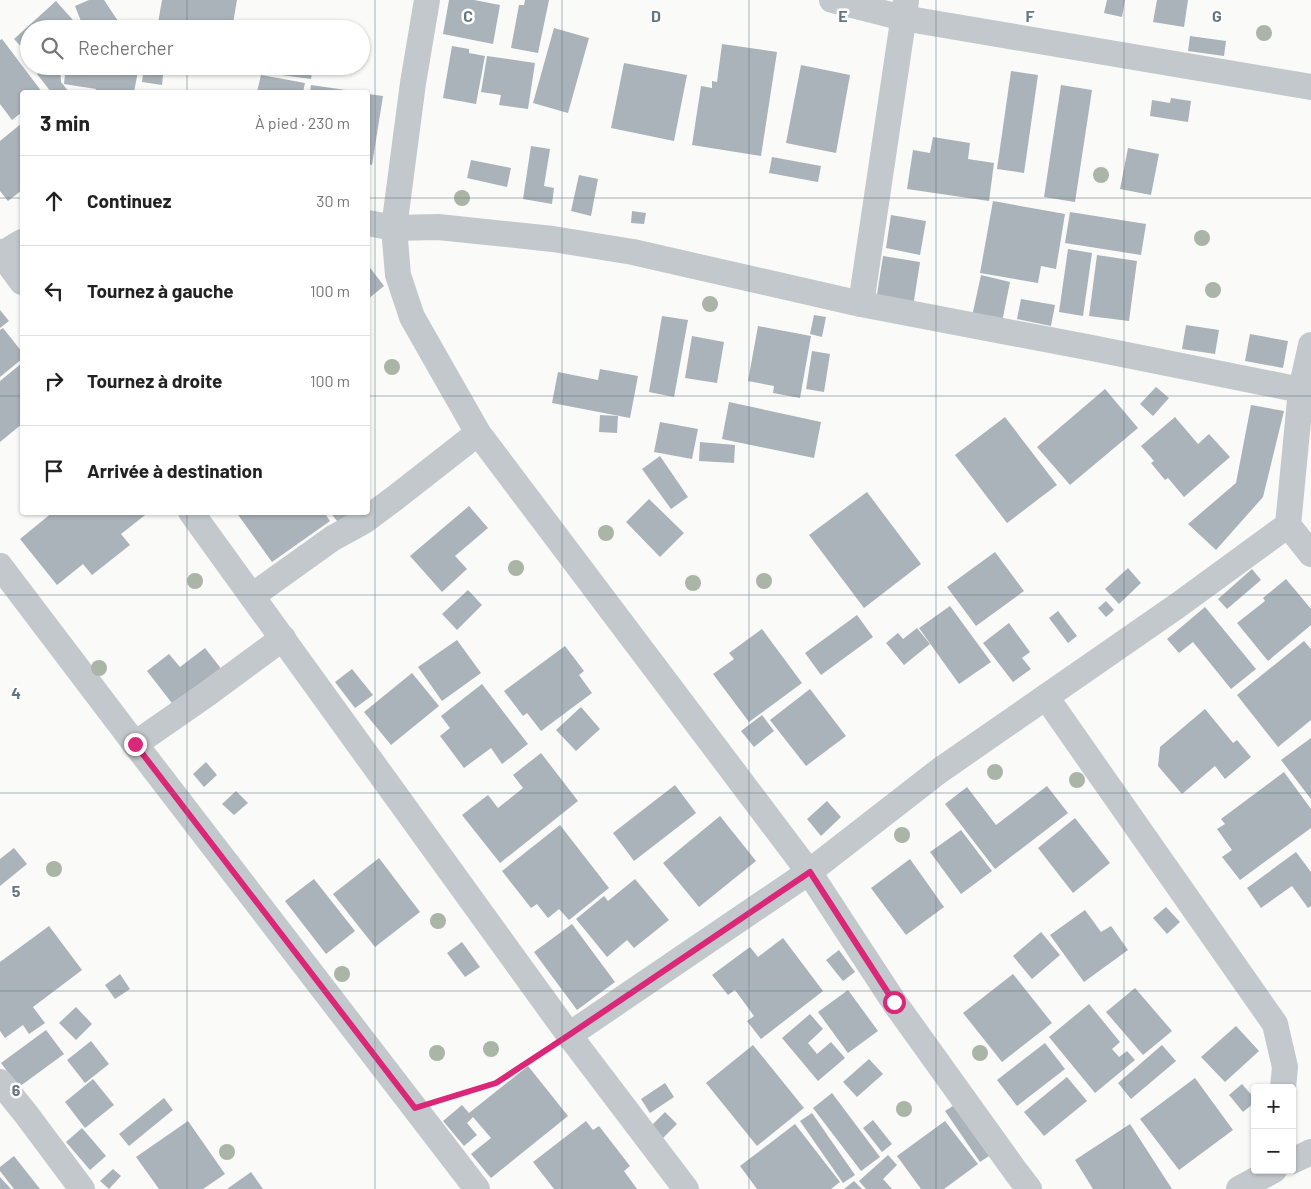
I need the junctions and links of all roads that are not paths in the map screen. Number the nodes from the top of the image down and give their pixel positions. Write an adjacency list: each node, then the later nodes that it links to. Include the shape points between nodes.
1 (428, 0): 6 (street, via 413,83)
2 (832, 0): 3 (street)
3 (905, 9): 4 (street); 9 (street)
4 (1311, 87)
5 (370, 224): 6 (street)
6 (394, 228): 9 (street, via 438,227 554,239 633,252); 12 (street, via 398,275 412,317)
7 (8, 249): 8 (street)
8 (20, 277)
9 (861, 304): 11 (street)
10 (1311, 345): 11 (street)
11 (1306, 391): 14 (street)
12 (478, 433): 17 (street, via 364,521 333,538); 21 (street)
13 (193, 515): 17 (street)
14 (1288, 525): 15 (street); 19 (street)
15 (1311, 554)
16 (0, 566): 20 (street)
17 (252, 596): 18 (street)
18 (283, 638): 20 (street); 22 (street)
19 (1046, 697): 21 (street, via 939,772); 24 (street, via 1275,1024 1285,1067)
20 (135, 744): 29 (street)
21 (810, 872): 22 (street); 31 (street, via 894,1002)
22 (569, 1035): 30 (street)
23 (0, 1082): 28 (street)
24 (1283, 1084)
25 (1311, 1152): 26 (street)
26 (1296, 1159)
27 (1266, 1174): 32 (street)
28 (82, 1189)
29 (477, 1189)
30 (686, 1189)
31 (1029, 1189)
32 (1238, 1189)

